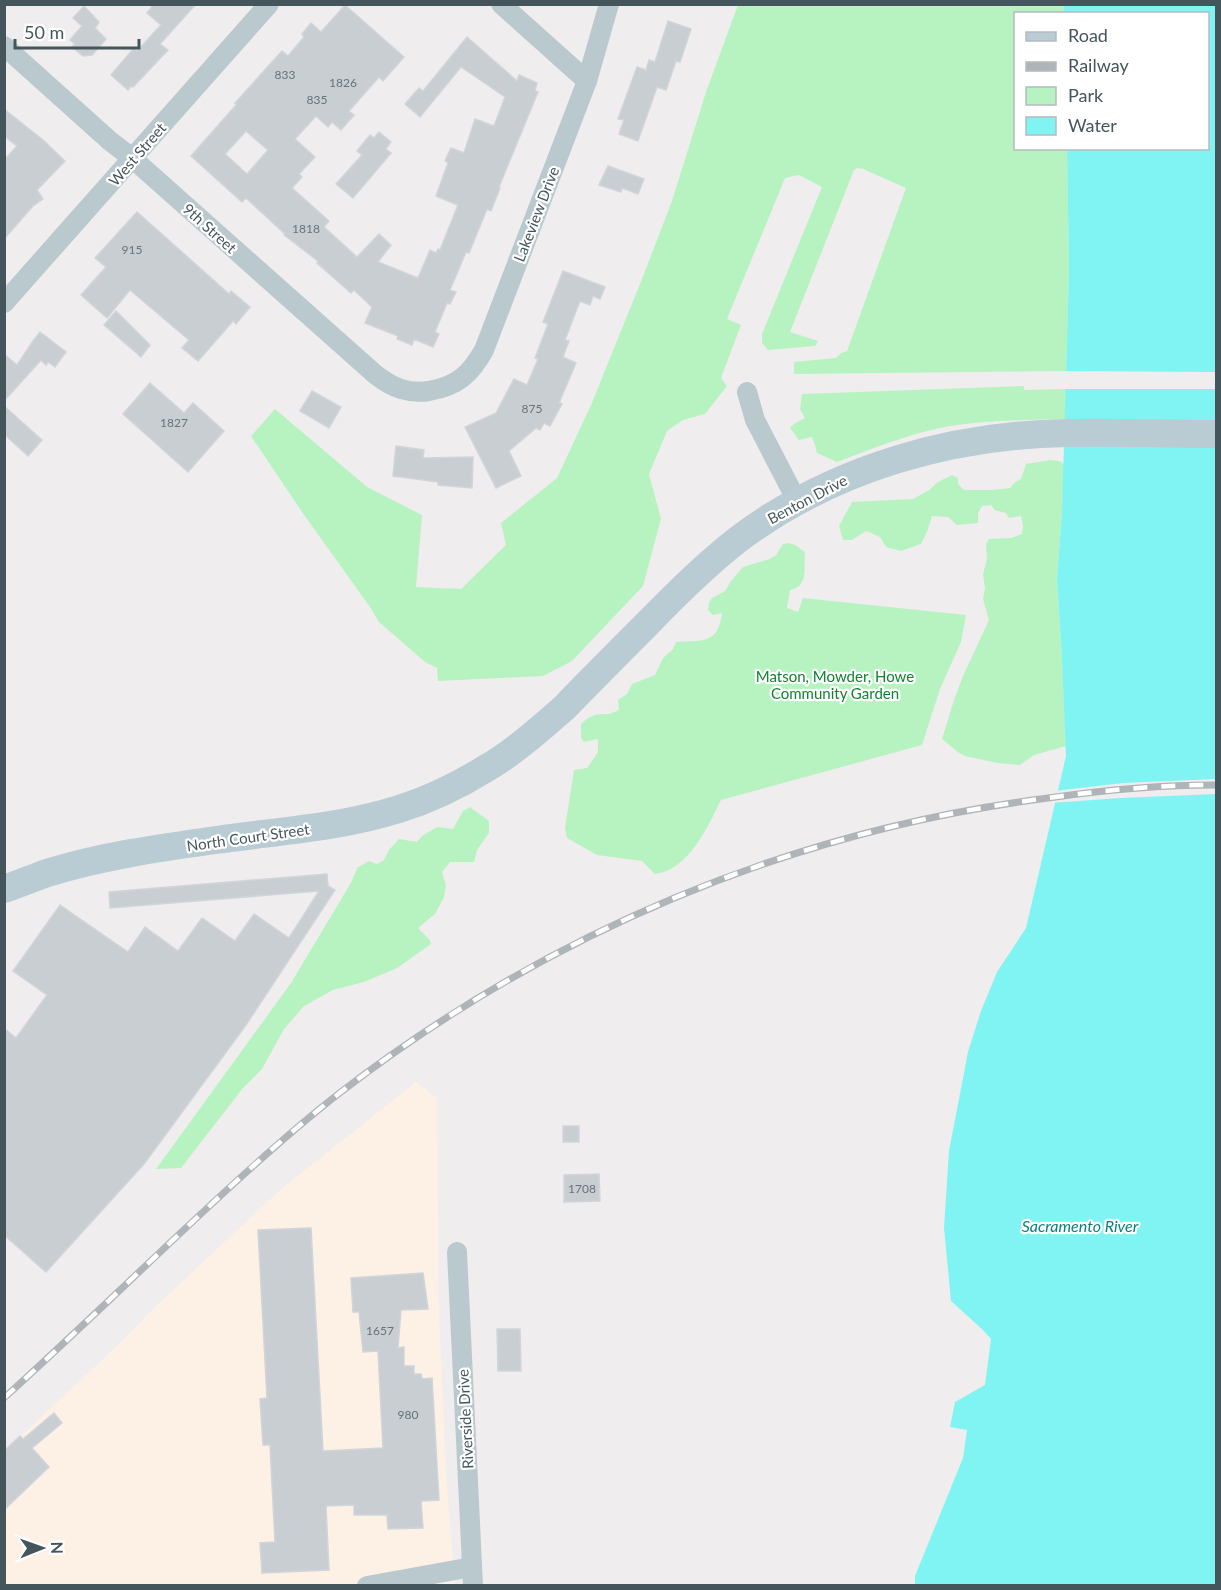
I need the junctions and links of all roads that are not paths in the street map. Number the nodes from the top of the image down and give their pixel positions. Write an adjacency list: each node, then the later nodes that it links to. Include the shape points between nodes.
1 (269, 4): 6 (street, West Street)
2 (501, 4): 5 (street)
3 (609, 4): 5 (street, Lakeview Drive)
4 (4, 46): 6 (street, 9th Street)
5 (587, 81): 8 (street, Lakeview Drive, via 484,350 477,363 455,384)
6 (132, 158): 7 (street, West Street); 8 (street, 9th Street, via 381,380 402,391)
7 (4, 303)
8 (424, 391)
9 (747, 392): 11 (street, via 755,420)
10 (1216, 434): 11 (street, Benton Drive, via 1067,433 951,446 896,459)
11 (797, 501): 12 (street, Benton Drive, via 718,556 564,708)
12 (486, 769): 13 (street, North Court Street, via 401,808 358,820 123,855 47,873)
13 (4, 889)
14 (457, 1252): 15 (street, Riverside Drive)
15 (472, 1576): 16 (street)
16 (367, 1586)

